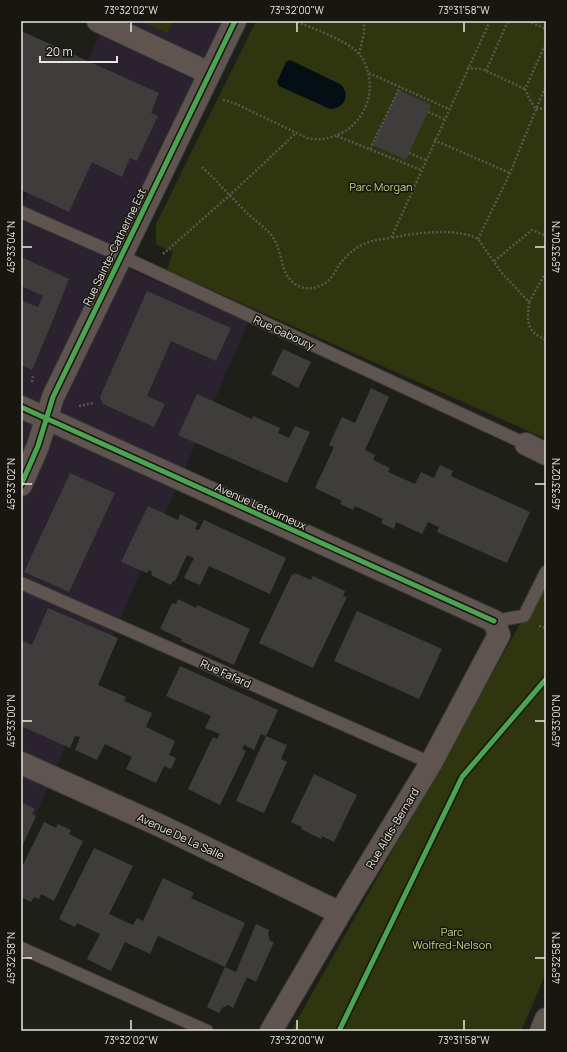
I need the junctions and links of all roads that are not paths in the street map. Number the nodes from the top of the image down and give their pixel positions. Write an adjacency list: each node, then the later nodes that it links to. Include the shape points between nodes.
1 (98, 21): 3 (street)
2 (235, 21): 3 (street, Rue Sainte-Catherine Est)
3 (209, 73): 5 (street, Rue Sainte-Catherine Est)
4 (21, 212): 5 (lane, Rue Gaboury)
5 (120, 256): 7 (street, Rue Sainte-Catherine Est, via 53,396); 8 (lane, Rue Gaboury)
6 (21, 407): 7 (street, Avenue Letourneux)
7 (47, 419): 10 (street, Rue Sainte-Catherine Est); 13 (street, Avenue Letourneux)
8 (526, 444): 9 (street, Rue Gaboury)
9 (546, 454)
10 (21, 485)
11 (546, 572): 13 (lane, via 524,616)
12 (21, 583): 15 (lane, Rue Fafard)
13 (494, 621): 15 (street, Rue Aldis-Bernard, via 499,635)
14 (21, 763): 16 (street, Avenue De La Salle, via 161,826)
15 (431, 763): 16 (street, Rue Aldis-Bernard)
16 (340, 912): 20 (street, Rue Aldis-Bernard)
17 (21, 948): 19 (lane)
18 (546, 1019): 21 (main road)
19 (207, 1031)
20 (271, 1031)
21 (541, 1031)

